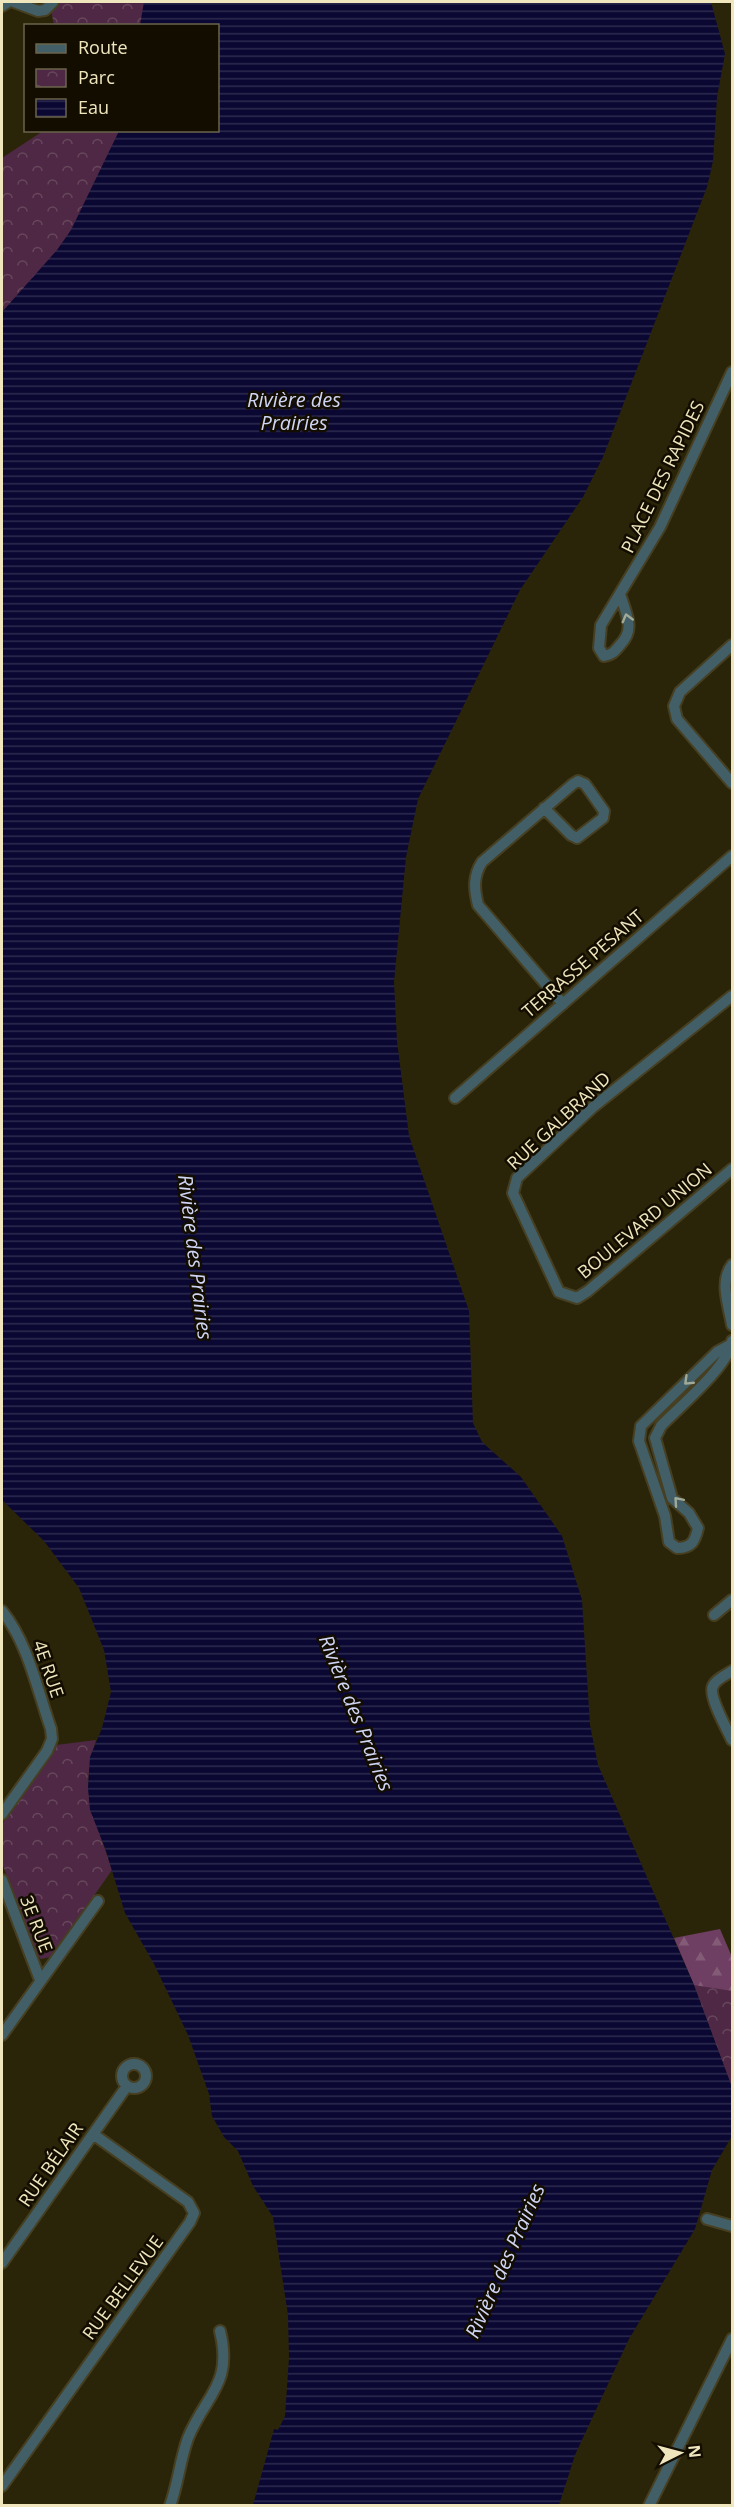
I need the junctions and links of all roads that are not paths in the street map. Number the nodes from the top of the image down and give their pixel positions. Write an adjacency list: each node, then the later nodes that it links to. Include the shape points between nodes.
1 (8, 2): 4 (street)
2 (14, 2): 3 (street, via 38,11)
3 (53, 2)
4 (2, 6)
5 (732, 372): 6 (street, PLACE DES RAPIDES, via 660,527)
6 (621, 594): 6 (street, PLACE DES RAPIDES, one-way to 6, via 601,625 599,648 604,656 612,654 629,636)
7 (732, 645): 8 (street, via 680,692 674,706 677,719)
8 (732, 783)
9 (544, 808): 9 (street, via 578,782 585,784 604,811 603,818 577,838); 12 (street, via 482,862 474,890 478,905)
10 (732, 856): 12 (street, TERRASSE PESANT)
11 (732, 996): 16 (street, RUE GALBRAND, via 593,1107 517,1178 513,1193 559,1292)
12 (563, 1004): 13 (street, TERRASSE PESANT)
13 (455, 1098)
14 (732, 1169): 16 (street, BOULEVARD UNION)
15 (732, 1265): 17 (street, via 725,1286)
16 (577, 1298)
17 (732, 1325)
18 (732, 1342): 19 (street, one-way to 19, via 641,1426); 20 (street, via 725,1360 661,1426)
19 (639, 1436): 20 (street); 20 (street, one-way to 20, via 665,1516 669,1542 686,1548 694,1542 698,1528 689,1513 672,1498)
20 (655, 1438)
21 (732, 1600): 23 (street)
22 (2, 1611): 26 (street, 4E RUE, via 22,1646 51,1729 51,1743)
23 (714, 1615)
24 (732, 1671): 25 (street, via 712,1686 711,1695)
25 (732, 1740)
26 (2, 1814)
27 (2, 1880): 29 (street, 3E RUE)
28 (98, 1901): 29 (street)
29 (40, 1980): 30 (street)
30 (2, 2035)
31 (127, 2086): 32 (street, RUE BÉLAIR)
32 (93, 2134): 35 (street, RUE BÉLAIR); 38 (street, RUE BELLEVUE, via 188,2202 193,2217)
33 (707, 2219): 34 (street)
34 (732, 2226)
35 (2, 2263)
36 (220, 2331): 39 (street, via 224,2356 220,2378 188,2439)
37 (732, 2339): 40 (street)
38 (2, 2486)
39 (170, 2505)
40 (649, 2505)

